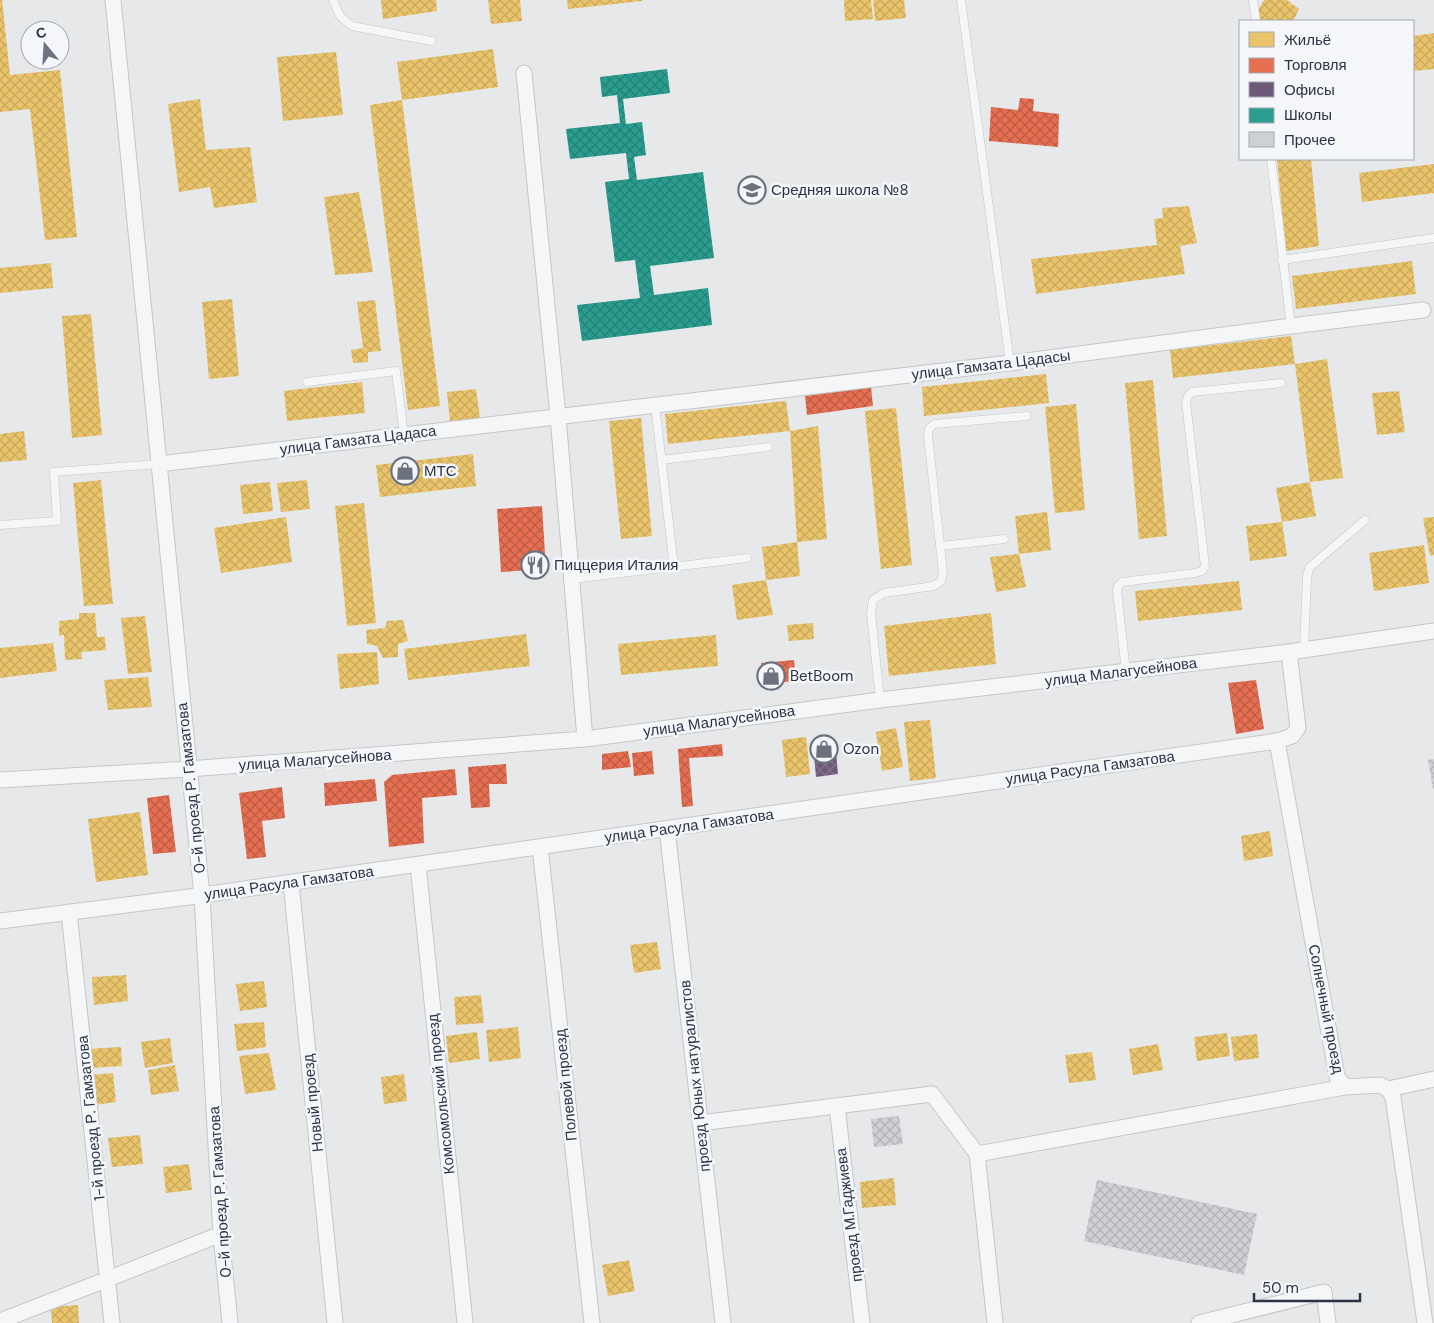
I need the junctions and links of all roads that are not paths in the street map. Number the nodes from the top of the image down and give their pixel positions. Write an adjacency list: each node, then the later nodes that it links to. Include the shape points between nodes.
1 (113, 0): 22 (street, 0-й проезд Р. Гамзатова)
2 (333, 0): 6 (lane, via 340,16 352,26)
3 (961, 0): 13 (lane)
4 (1253, 0): 5 (lane)
5 (1256, 20)
6 (431, 41)
7 (524, 73): 17 (street)
8 (1271, 160): 10 (lane)
9 (1434, 238): 10 (lane)
10 (1282, 260): 12 (lane)
11 (1423, 310): 12 (street, улица Гамзата Цадасы)
12 (1291, 326): 13 (street, улица Гамзата Цадасы)
13 (1010, 363): 16 (street, улица Гамзата Цадасы)
14 (307, 382): 19 (lane, via 396,371)
15 (1282, 383): 32 (lane, via 1192,392 1188,396 1186,402 1205,566 1195,573 1122,582 1118,586)
16 (655, 405): 17 (street, улица Гамзата Цадасы); 21 (lane)
17 (558, 416): 19 (street, улица Гамзата Цадаса); 29 (street)
18 (1027, 416): 26 (lane, via 934,424 929,429)
19 (404, 435): 22 (street, улица Гамзата Цадаса)
20 (768, 447): 21 (lane)
21 (662, 460): 28 (lane)
22 (159, 464): 24 (lane, via 54,472 57,521); 36 (street, 0-й проезд Р. Гамзатова)
23 (1365, 520): 31 (lane, via 1310,567)
24 (0, 525)
25 (1004, 539): 26 (lane)
26 (941, 546): 33 (lane, via 941,581 934,586 884,593 873,600 870,613)
27 (747, 558): 28 (lane)
28 (674, 567): 29 (lane)
29 (572, 579): 34 (street)
30 (1434, 631): 31 (street, улица Малагусейнова)
31 (1297, 651): 32 (street, улица Малагусейнова); 35 (street, улица Расула Гамзатова, via 1298,728 1292,736)
32 (1126, 672): 33 (street, улица Малагусейнова)
33 (880, 700): 34 (street, улица Малагусейнова)
34 (585, 739): 36 (street, улица Малагусейнова)
35 (1277, 742): 38 (street, улица Расула Гамзатова); 46 (street, Солнечный проезд, via 1337,1077)
36 (188, 769): 37 (street, улица Малагусейнова); 42 (street, 0-й проезд Р. Гамзатова)
37 (0, 780)
38 (668, 829): 39 (street, улица Расула Гамзатова); 49 (street, проезд Юных натуралистов)
39 (540, 847): 40 (street, улица Расула Гамзатова); 59 (street, Полевой проезд)
40 (418, 865): 41 (street, улица Расула Гамзатова); 58 (street, Комсомольский проезд)
41 (291, 883): 42 (street, улица Расула Гамзатова); 57 (street, Новый проезд)
42 (202, 896): 43 (street, улица Расула Гамзатова); 51 (street, 0-й проезд Р. Гамзатова)
43 (70, 912): 44 (street, улица Расула Гамзатова); 52 (street, 1-й проезд Р. Гамзатова)
44 (0, 921)
45 (1434, 1079): 47 (street, Солнечный проезд)
46 (1345, 1087): 47 (street, Солнечный проезд, via 1380,1085); 50 (street)
47 (1388, 1088): 65 (street, via 1393,1097)
48 (837, 1106): 49 (street); 50 (street, via 932,1094); 61 (street, проезд М.Гаджиева)
49 (700, 1123): 60 (street, проезд Юных натуралистов)
50 (977, 1154): 62 (street)
51 (221, 1234): 52 (street); 56 (street, 0-й проезд Р. Гамзатова)
52 (108, 1279): 54 (street); 55 (street, 1-й проезд Р. Гамзатова)
53 (1241, 1318): 63 (street); 64 (street, via 1324,1292)
54 (0, 1320)
55 (112, 1323)
56 (230, 1323)
57 (335, 1323)
58 (465, 1323)
59 (592, 1323)
60 (723, 1323)
61 (862, 1323)
62 (995, 1323)
63 (1198, 1323)
64 (1328, 1323)
65 (1425, 1323)

